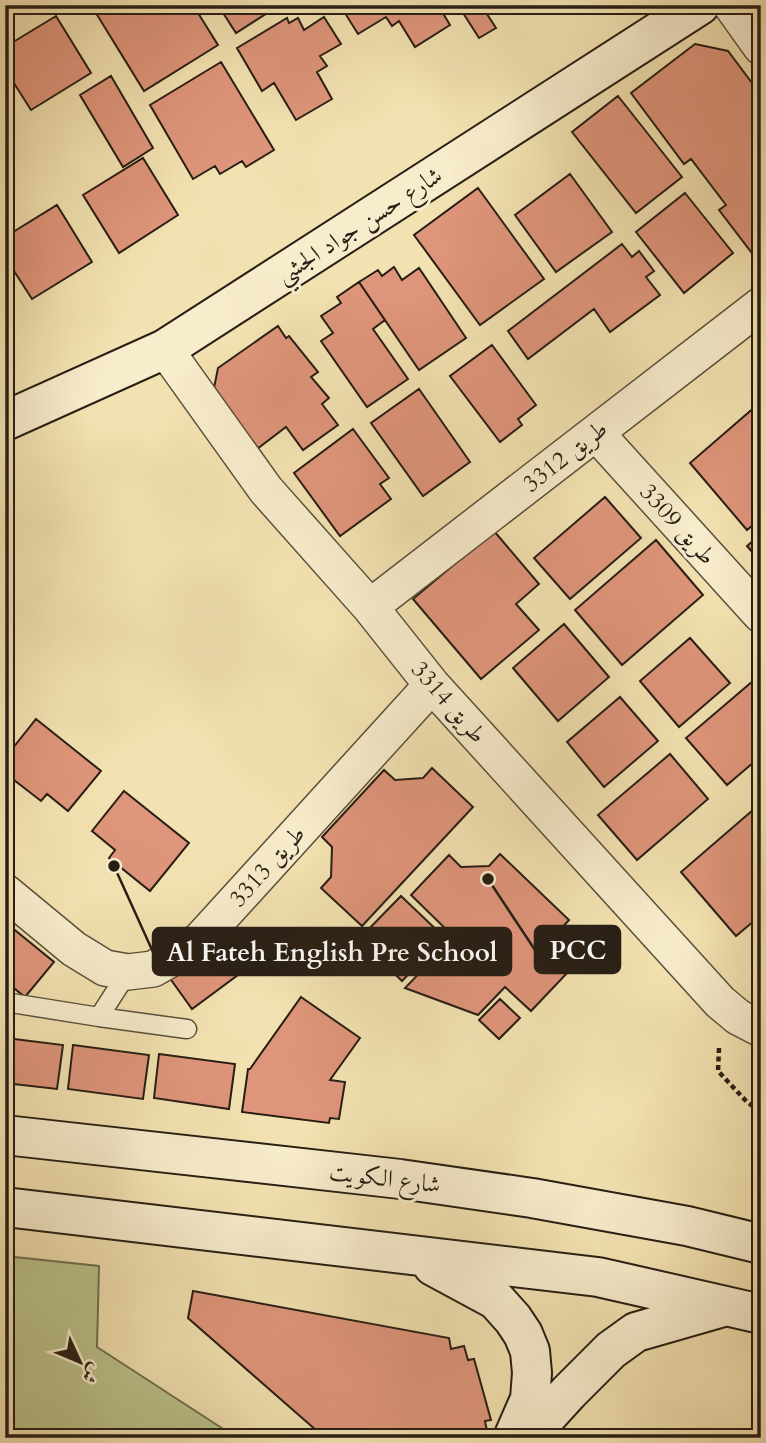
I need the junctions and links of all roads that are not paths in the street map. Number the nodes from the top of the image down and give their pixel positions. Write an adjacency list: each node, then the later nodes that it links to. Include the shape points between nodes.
1 (700, 5): 5 (main road, شارع حسن جواد الجشي)
2 (731, 5): 3 (street)
3 (761, 47)
4 (761, 305): 7 (street, طريق 3312)
5 (165, 349): 6 (main road, شارع حسن جواد الجشي); 8 (street, طريق 3314, via 266,491)
6 (5, 421)
7 (596, 433): 8 (street, طريق 3312); 9 (street, طريق 3309)
8 (370, 607): 10 (street, طريق 3314)
9 (761, 615)
10 (432, 685): 12 (street, طريق 3313, via 200,940 153,969); 16 (street, طريق 3314, via 720,1002)
11 (5, 892): 12 (street, via 74,949 105,968)
12 (128, 972): 14 (lane)
13 (5, 1002): 14 (lane)
14 (99, 1017): 15 (lane)
15 (187, 1028)
16 (761, 1029)
17 (5, 1135): 19 (main road, شارع الكويت, via 493,1192 676,1223)
18 (5, 1207): 20 (main road)
19 (761, 1244)
20 (413, 1255): 21 (main road, via 598,1277); 22 (main road, via 496,1300 523,1334 530,1351 530,1399)
21 (745, 1310): 23 (main road, via 636,1332 611,1350)
22 (513, 1438)
23 (527, 1438)

